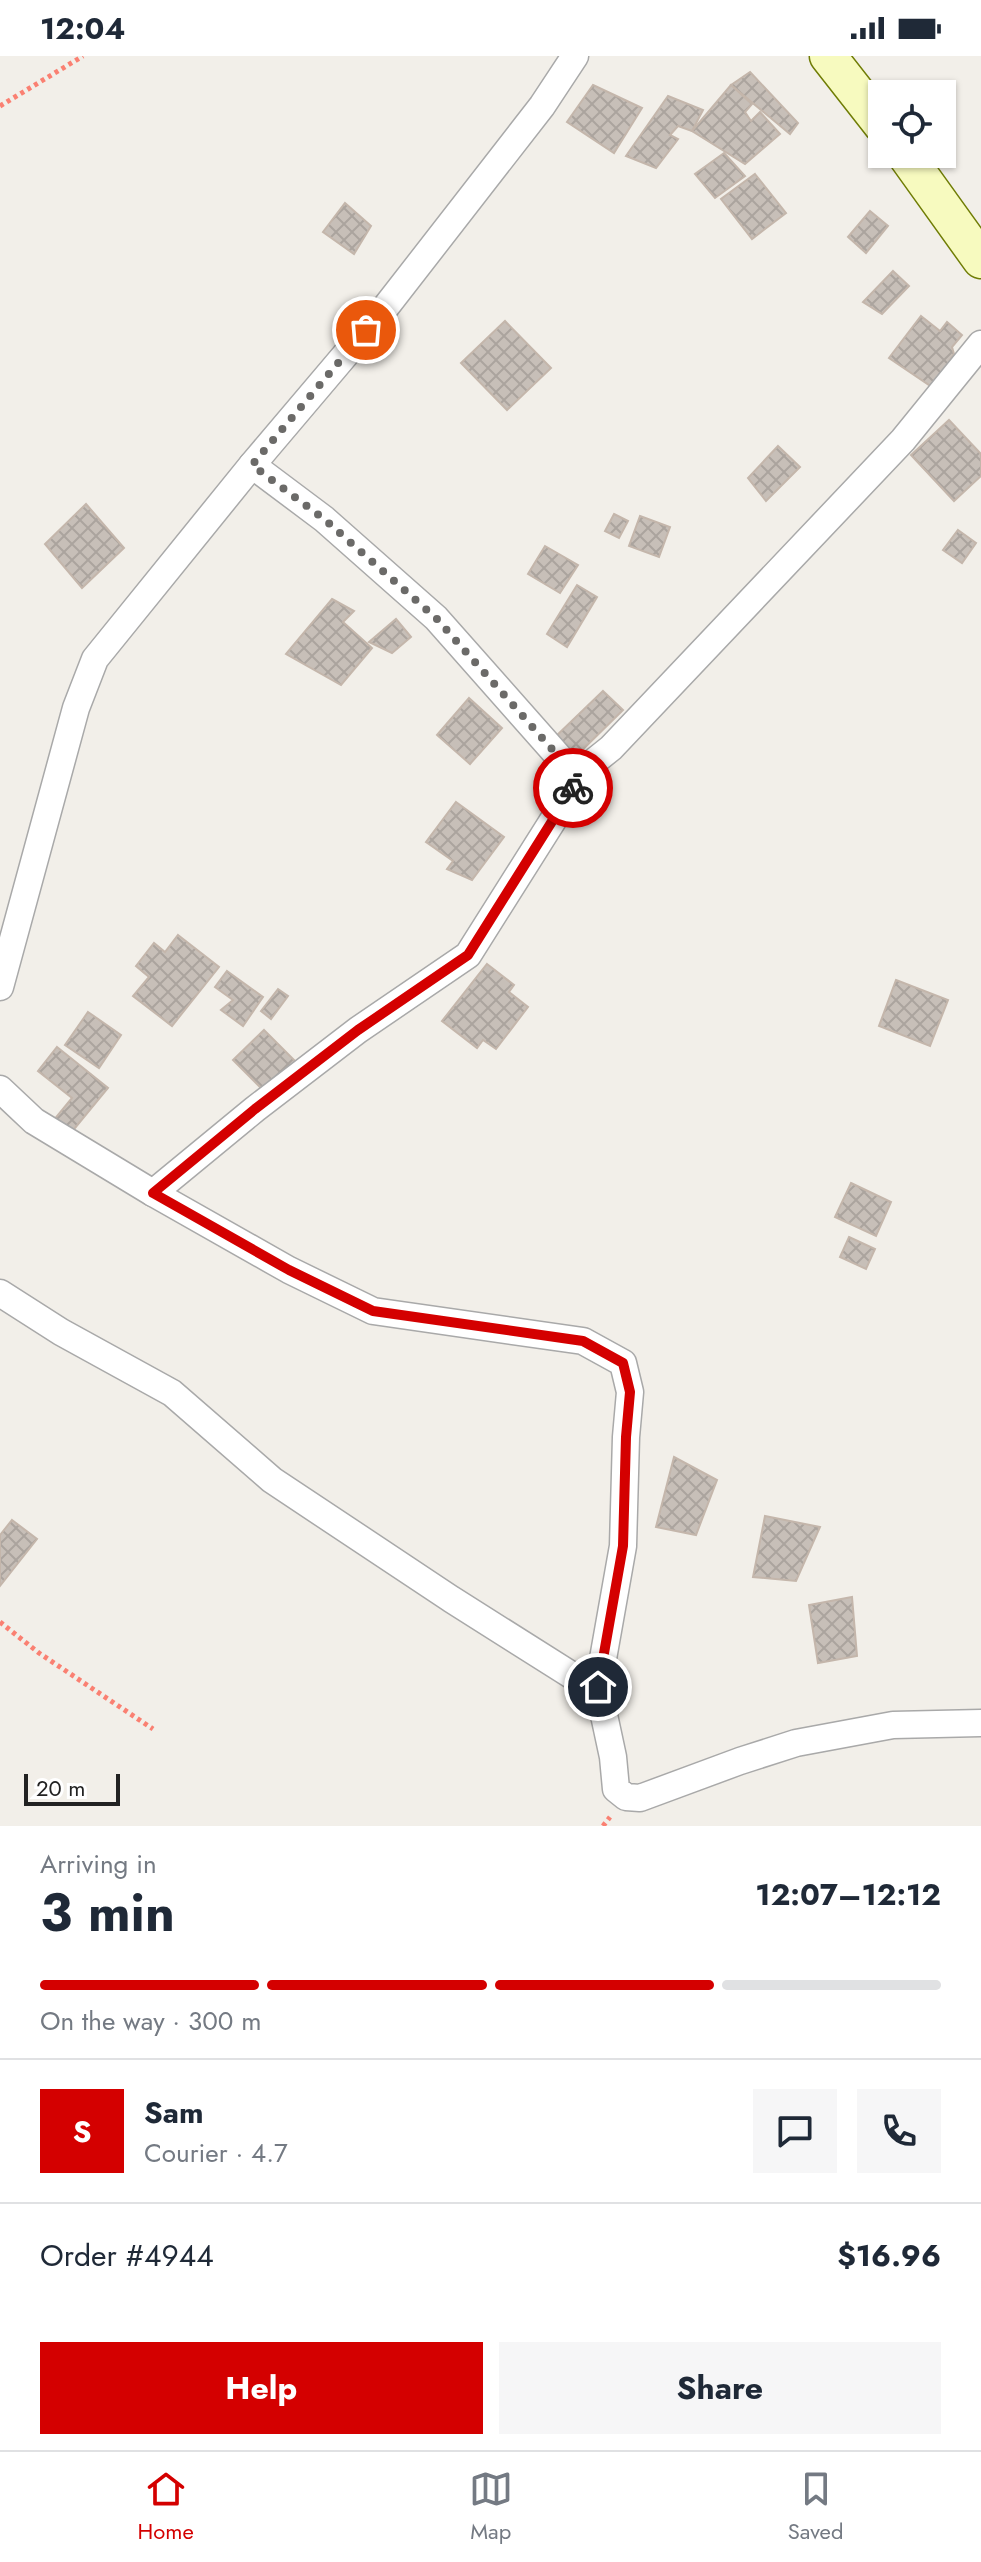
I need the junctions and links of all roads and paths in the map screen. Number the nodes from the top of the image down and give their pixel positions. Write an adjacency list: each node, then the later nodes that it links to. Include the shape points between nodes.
1 (83, 56): 4 (path)
2 (575, 56): 9 (street, via 385,308)
3 (828, 56): 5 (main road)
4 (0, 106)
5 (868, 107)
6 (915, 168): 7 (main road)
7 (981, 260)
8 (981, 344): 10 (street, via 882,463 611,748)
9 (252, 465): 10 (street, via 324,519 436,618 567,766); 11 (street, via 95,659 76,708)
10 (586, 768): 13 (street, via 468,955 358,1030)
11 (0, 987)
12 (0, 1089): 13 (street, via 34,1121)
13 (153, 1193): 16 (street, via 373,1311 583,1341 623,1363 630,1392 623,1546)
14 (0, 1293): 16 (street, via 172,1393 272,1480 451,1599)
15 (0, 1622): 18 (path)
16 (598, 1687): 17 (street, via 616,1789 626,1797 640,1798 796,1743 893,1725)
17 (981, 1723)
18 (153, 1729)

